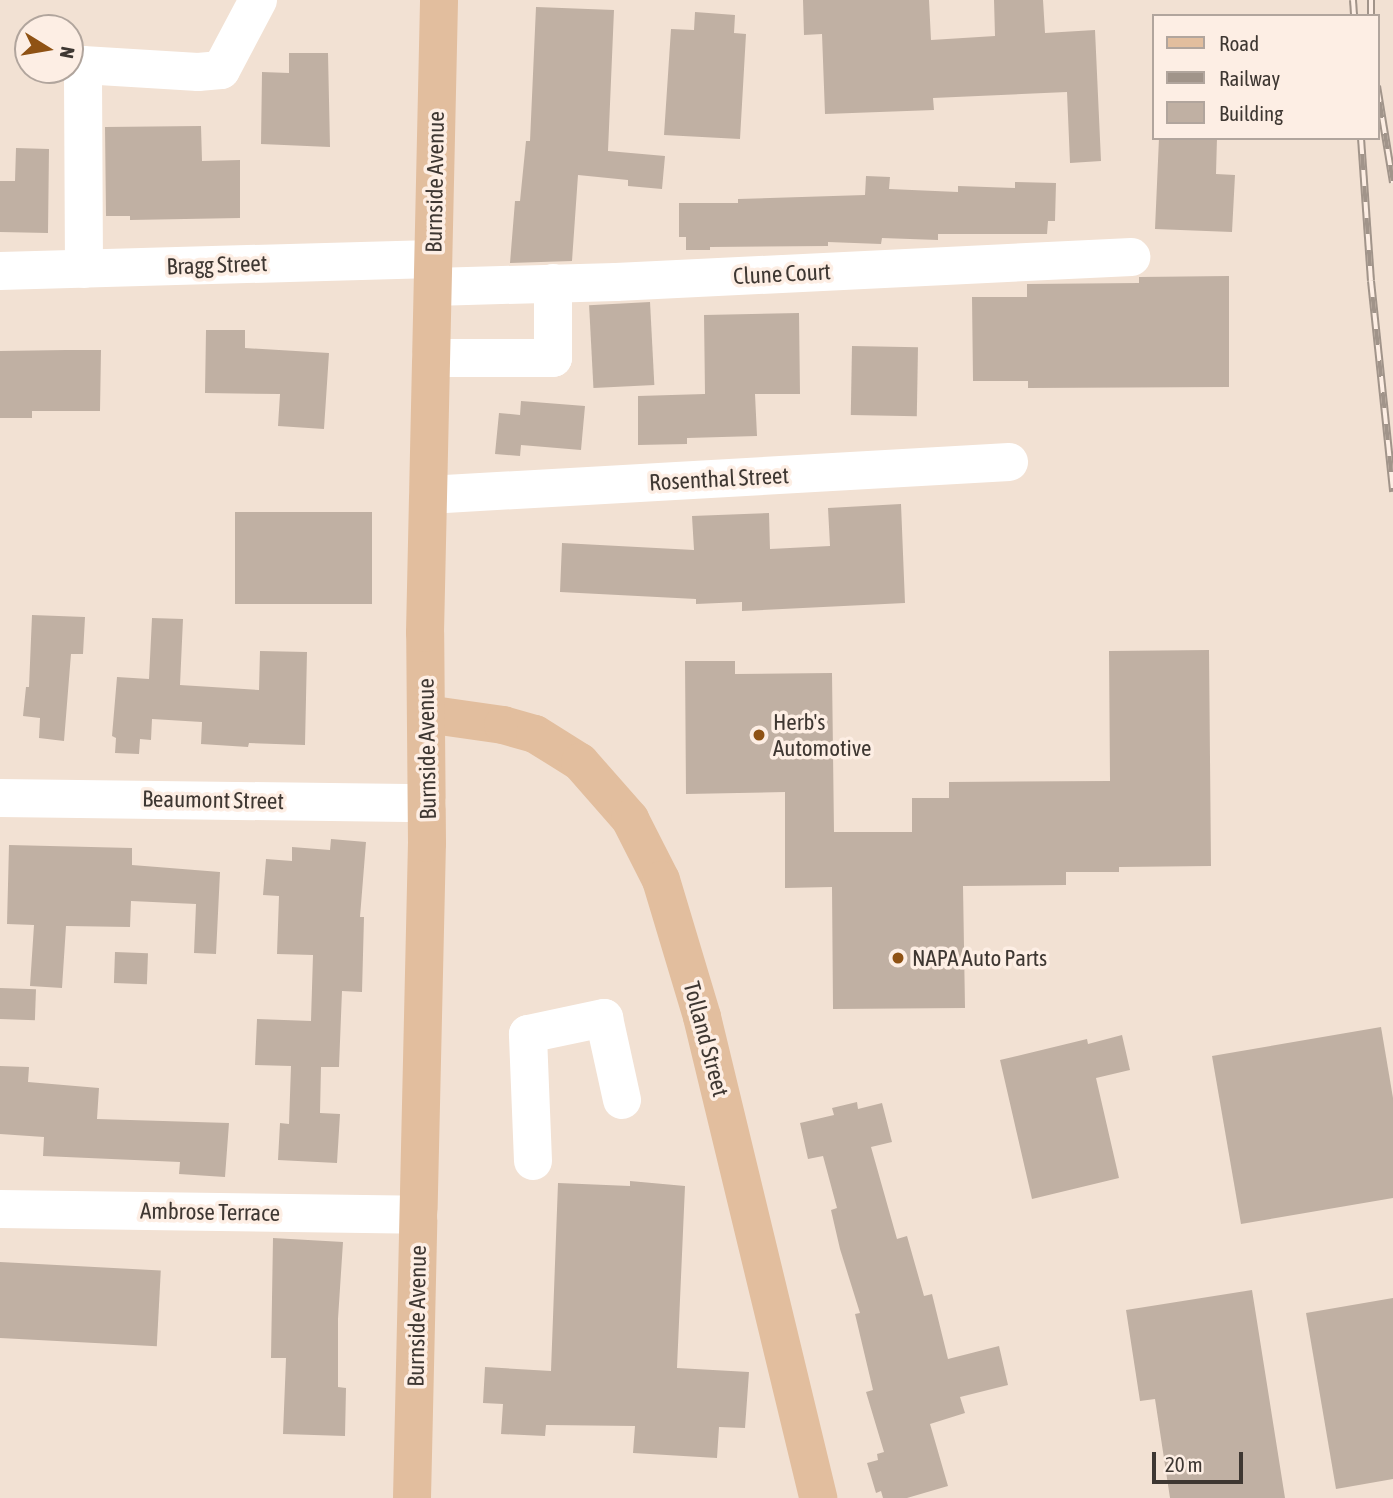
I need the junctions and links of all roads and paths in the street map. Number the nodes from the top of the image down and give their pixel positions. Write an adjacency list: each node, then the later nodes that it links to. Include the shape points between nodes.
1 (258, 0): 4 (street, via 220,70 83,65)
2 (439, 0): 6 (main road, Burnside Avenue)
3 (1131, 257): 7 (street, Clune Court)
4 (85, 269): 5 (street, Bragg Street); 6 (street, Bragg Street)
5 (0, 271)
6 (433, 273): 7 (street, Clune Court); 8 (main road, Burnside Avenue)
7 (553, 283): 8 (street, via 553,358)
8 (431, 358): 10 (main road, Burnside Avenue)
9 (1009, 462): 10 (street, Rosenthal Street)
10 (428, 495): 11 (main road, Burnside Avenue)
11 (426, 714): 13 (main road, Burnside Avenue); 19 (main road, Tolland Street, via 535,734 580,762 629,819 661,880 702,1017)
12 (0, 798): 13 (street, Beaumont Street)
13 (427, 803): 17 (main road, Burnside Avenue)
14 (622, 1100): 15 (street, via 604,1018 528,1034)
15 (533, 1161)
16 (0, 1209): 17 (street, Ambrose Terrace)
17 (419, 1215): 18 (main road, Burnside Avenue)
18 (412, 1498)
19 (818, 1498)

